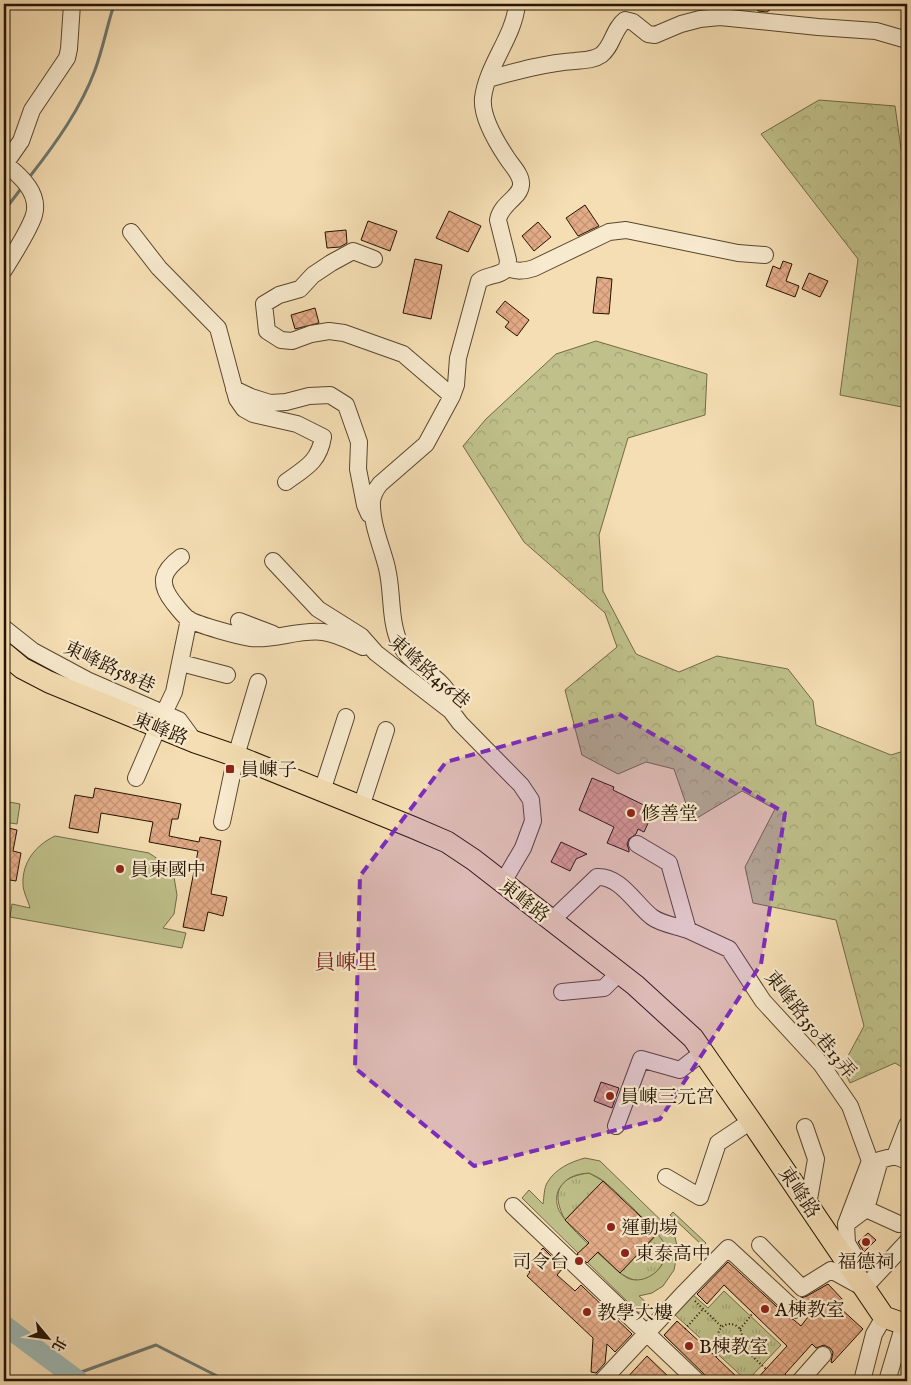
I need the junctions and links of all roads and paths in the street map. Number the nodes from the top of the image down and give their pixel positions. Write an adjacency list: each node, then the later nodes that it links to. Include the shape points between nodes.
1 (72, 4): 6 (street, via 67,58 32,110 21,141)
2 (517, 4): 5 (street)
3 (723, 10): 4 (street, via 818,28 876,31); 5 (street, via 655,35 625,20 600,57 554,62)
4 (907, 40)
5 (488, 79): 10 (street, via 484,111 521,185 499,214)
6 (4, 164): 11 (street, via 17,173 30,190 34,215)
7 (131, 232): 12 (street, via 159,268 218,328)
8 (765, 255): 10 (street, via 738,253 626,230 609,232 534,268 514,271)
9 (374, 259): 13 (street, via 353,252 313,275 300,289 279,295 264,304 267,331 281,340 292,342 311,334 344,333 403,354)
10 (507, 268): 13 (street, via 503,273 479,280 476,286)
11 (4, 270)
12 (234, 389): 14 (street, via 244,409 297,424 323,438 321,450 309,465); 15 (street, via 270,403 330,395 346,405 359,442 358,469 365,505)
13 (452, 396): 15 (street, via 426,444 388,475 375,492 372,501)
14 (286, 482)
15 (378, 537): 27 (street, via 387,570 393,624 400,644 446,689)
16 (181, 557): 18 (street, via 166,572 163,582 166,593)
17 (273, 561): 23 (street, 東峰路456巷, via 318,608 361,636)
18 (189, 619): 21 (street, via 253,638); 24 (street)
19 (239, 621): 21 (street)
20 (4, 628): 29 (street, 東峰路588巷, via 33,651)
21 (278, 636): 23 (street, via 299,632 329,633)
22 (4, 653): 29 (main road, 東峰路, via 22,668 49,682)
23 (376, 653): 27 (street, 東峰路456巷)
24 (181, 663): 25 (street); 29 (street, via 174,692)
25 (227, 675)
26 (258, 682): 31 (street)
27 (452, 711): 37 (street, 東峰路456巷, via 531,800 533,821 523,848)
28 (346, 717): 33 (street)
29 (161, 720): 31 (main road, 東峰路, via 195,742); 32 (street)
30 (386, 730): 34 (street)
31 (236, 756): 33 (main road, 東峰路); 35 (street)
32 (136, 778)
33 (322, 792): 34 (main road, 東峰路)
34 (361, 807): 37 (main road, 東峰路, via 447,842)
35 (222, 822)
36 (637, 844): 39 (street, via 668,863)
37 (504, 882): 38 (main road, 東峰路)
38 (552, 920): 39 (street, 東峰路350巷13弄, via 597,877 602,877 621,886 653,918); 40 (main road, 東峰路)
39 (688, 930): 52 (street, 東峰路350巷13弄, via 729,949 763,1001 821,1064 850,1106 870,1160)
40 (619, 973): 41 (street, via 604,988); 42 (main road, 東峰路, via 666,1012)
41 (562, 992)
42 (703, 1052): 43 (main road, 東峰路); 44 (street, via 680,1070 641,1059)
43 (751, 1121): 48 (street, via 718,1143 700,1197); 49 (main road, 東峰路)
44 (616, 1126)
45 (907, 1126): 47 (street)
46 (805, 1127): 49 (street, via 816,1160)
47 (901, 1158): 51 (street, via 880,1160)
48 (666, 1177)
49 (808, 1204): 56 (main road, 東峰路)
50 (514, 1206): 66 (street)
51 (866, 1209): 52 (street); 53 (street)
52 (846, 1224): 56 (street, via 847,1243 861,1266)
53 (899, 1224)
54 (907, 1242): 56 (street)
55 (760, 1245): 56 (street, via 802,1288 831,1270)
56 (864, 1288): 61 (main road, 東峰路)
57 (685, 1292): 58 (path); 59 (street, via 728,1248); 66 (street)
58 (702, 1309): 63 (path); 65 (path)
59 (795, 1310)
60 (753, 1314): 64 (path)
61 (884, 1317): 62 (main road); 75 (street, via 874,1334)
62 (906, 1324): 76 (street); 77 (street)
63 (722, 1327): 64 (path, via 729,1323); 68 (path, via 718,1338)
64 (740, 1328): 67 (path, via 743,1336)
65 (685, 1329)
66 (646, 1334): 72 (street); 73 (street)
67 (739, 1344): 68 (path, via 733,1348); 71 (path)
68 (725, 1347): 70 (path)
69 (823, 1355): 74 (street)
70 (716, 1357)
71 (766, 1369)
72 (602, 1381)
73 (697, 1381)
74 (800, 1381)
75 (862, 1381)
76 (887, 1381)
77 (898, 1381)

